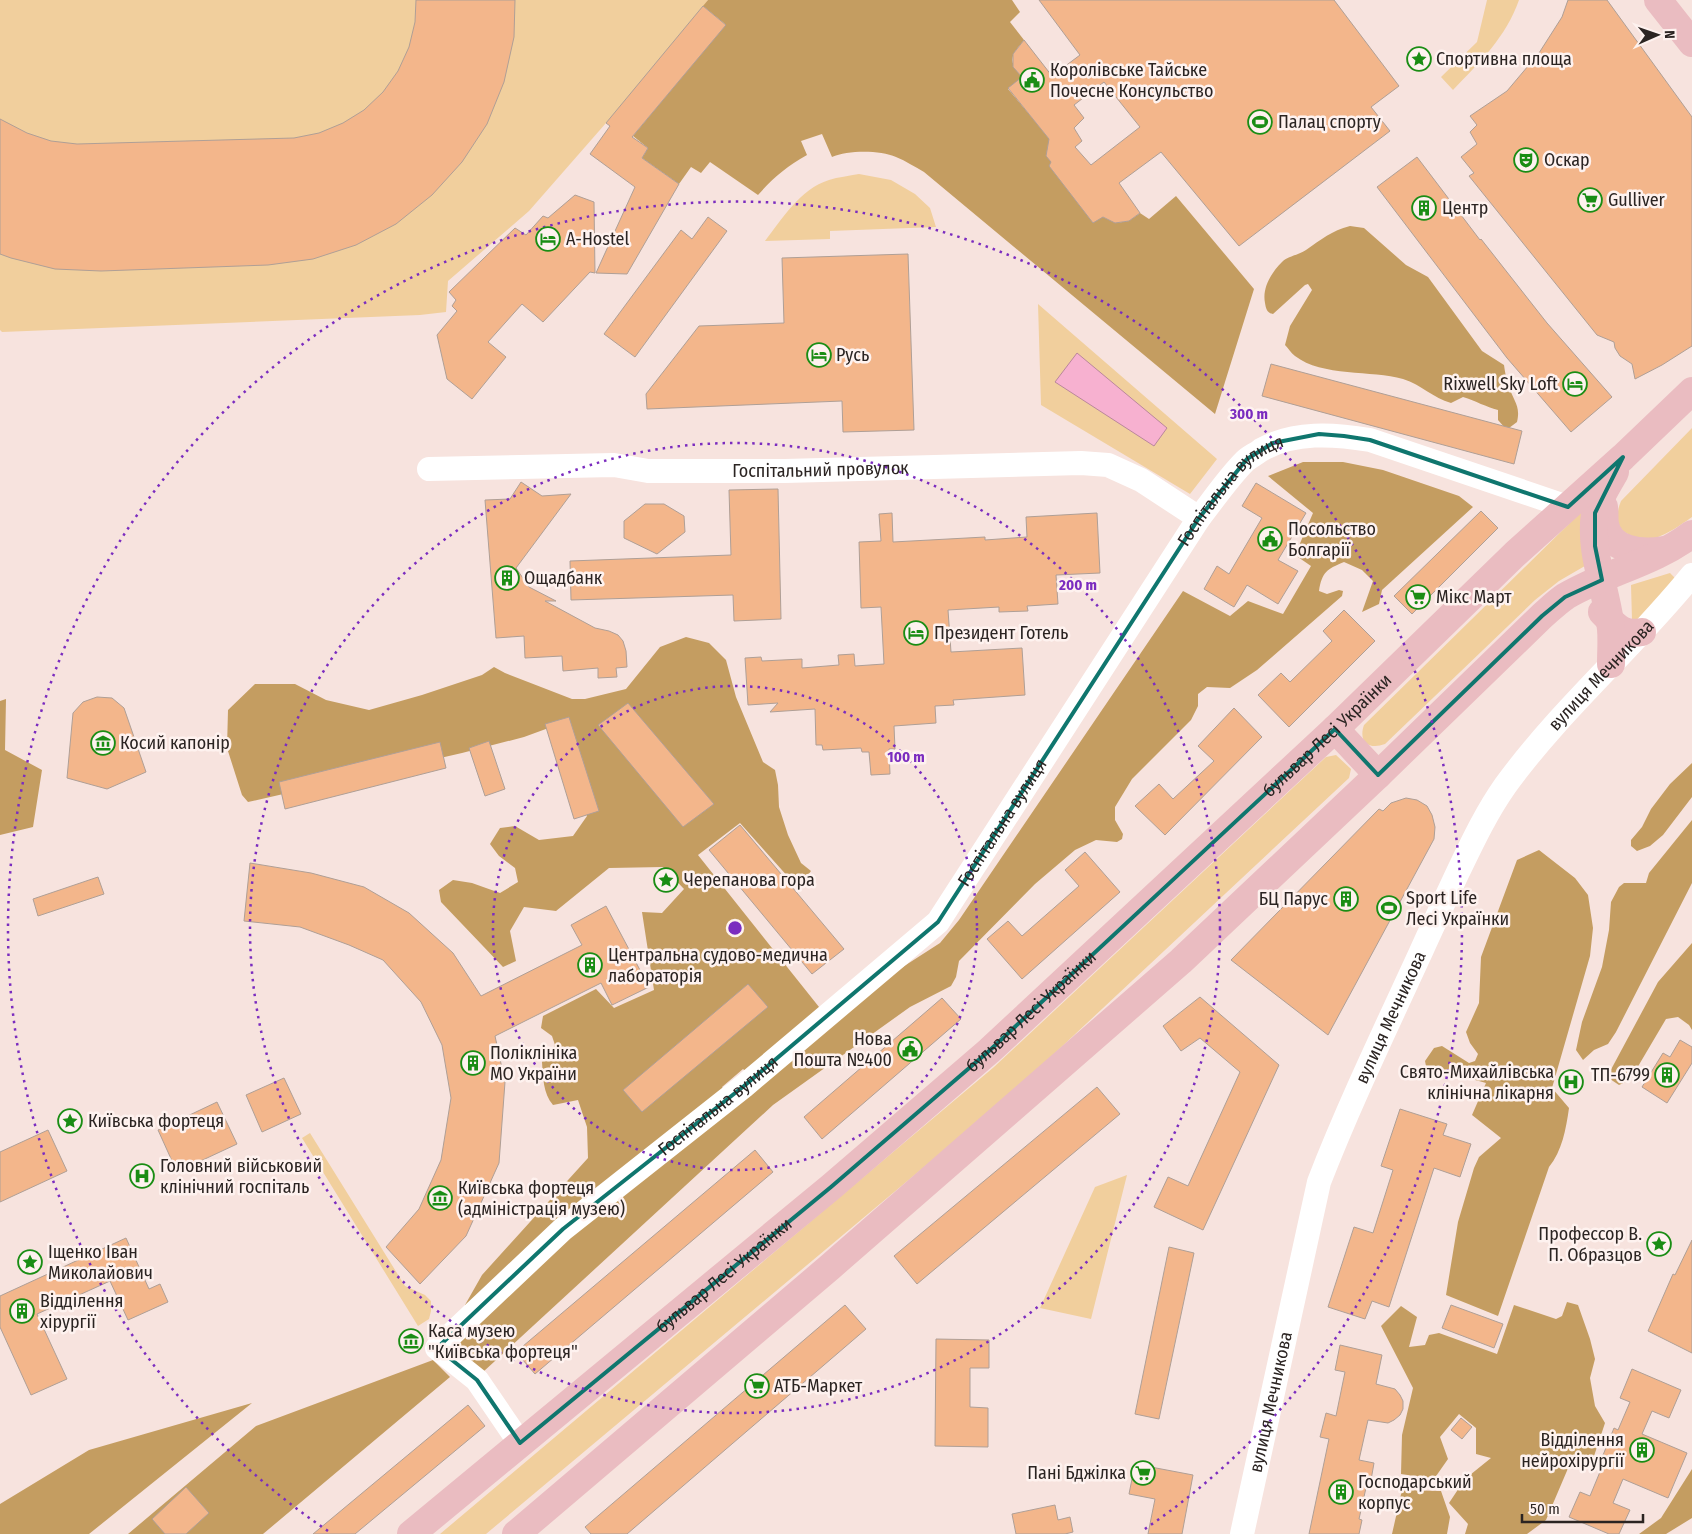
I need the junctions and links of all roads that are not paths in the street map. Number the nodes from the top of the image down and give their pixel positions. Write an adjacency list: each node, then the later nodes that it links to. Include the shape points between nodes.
1 (1658, 0): 2 (main road)
2 (1692, 43)
3 (1692, 391): 4 (main road, бульвар Лесі Українки)
4 (1623, 457): 6 (main road); 7 (main road, бульвар Лесі Українки)
5 (429, 470): 8 (street, Госпітальний провулок, via 614,464 648,471 785,471 1081,463 1108,465 1141,480)
6 (1609, 484): 10 (main road, via 1604,503 1605,525 1613,541 1636,551); 12 (main road, via 1595,513 1595,546)
7 (1568, 507): 8 (street, Госпітальна вулиця, via 1370,440 1319,434 1273,443 1247,459); 17 (main road, бульвар Лесі Українки, via 1515,554)
8 (1198, 518): 19 (street, Госпітальна вулиця, via 938,922 744,1086 563,1229 437,1348 477,1380)
9 (1692, 534): 10 (main road)
10 (1680, 553): 12 (main road, via 1648,560)
11 (1692, 574): 15 (street, вулиця Мечникова)
12 (1602, 580): 13 (main road); 14 (main road)
13 (1565, 597): 14 (main road, via 1589,602); 18 (main road, via 1536,621)
14 (1609, 619): 15 (main road, via 1624,632); 16 (main road)
15 (1642, 632): 16 (street, вулиця Мечникова)
16 (1610, 664): 22 (street, вулиця Мечникова, via 1524,760 1481,825 1334,1145 1319,1182)
17 (1335, 729): 18 (main road); 19 (main road, бульвар Лесі Українки, via 989,1051 832,1187)
18 (1378, 775): 21 (main road, via 1166,974 830,1267)
19 (520, 1443): 20 (main road, бульвар Лесі Українки)
20 (411, 1534)
21 (516, 1534)
22 (1242, 1534)

